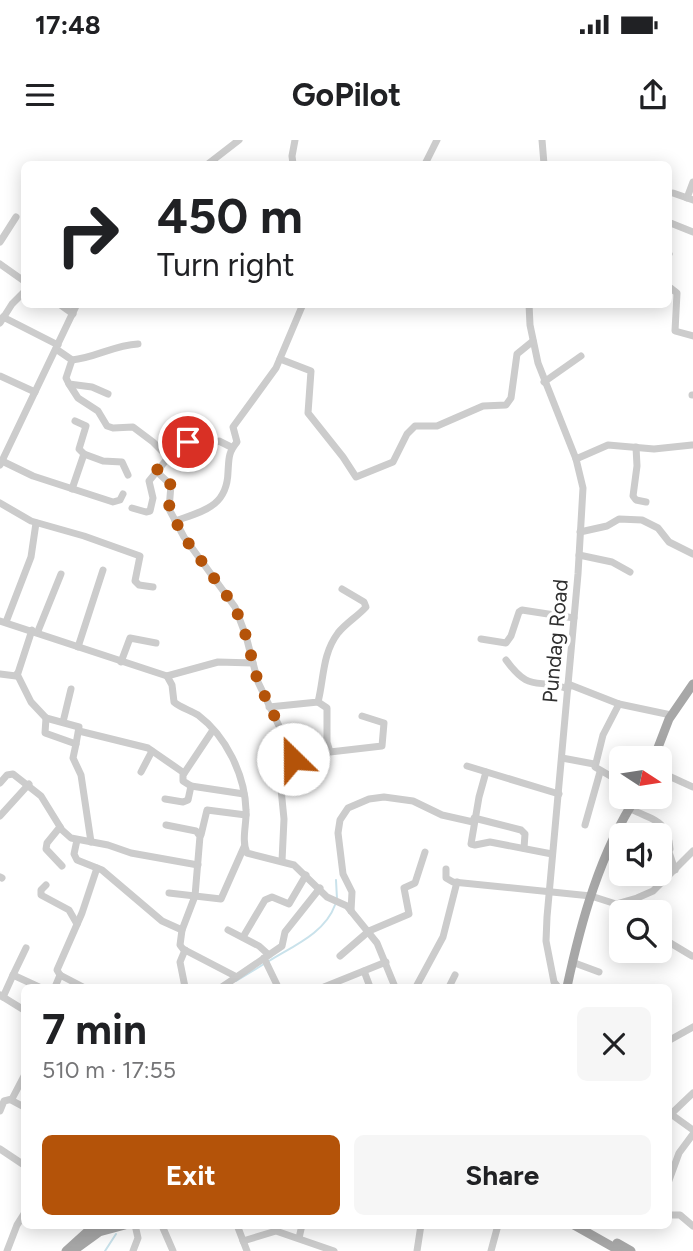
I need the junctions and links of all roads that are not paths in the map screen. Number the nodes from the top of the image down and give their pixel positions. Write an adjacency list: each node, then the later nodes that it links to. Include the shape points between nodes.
1 (239, 140): 5 (street)
2 (295, 140): 6 (street)
3 (437, 140): 7 (street)
4 (542, 140): 8 (street)
5 (212, 161)
6 (293, 161)
7 (426, 161)
8 (544, 161)
9 (693, 182): 11 (street)
10 (673, 192): 11 (street)
11 (690, 199)
12 (16, 217): 15 (street)
13 (672, 224): 14 (street)
14 (693, 232)
15 (0, 242)
16 (0, 264): 17 (street)
17 (21, 279)
18 (672, 289): 26 (street, via 677,293 675,331)
19 (21, 296): 25 (street)
20 (64, 308): 24 (street)
21 (75, 308): 24 (street)
22 (301, 308): 31 (street)
23 (530, 308): 27 (street, Pundag Road)
24 (72, 314): 29 (street)
25 (2, 320): 29 (street)
26 (693, 337)
27 (533, 341): 31 (street, via 517,354 506,405 482,405 440,425 415,426 393,462 356,477 308,413 311,370); 34 (street, Pundag Road)
28 (138, 344): 32 (street)
29 (57, 347): 32 (street); 36 (street)
30 (581, 356): 34 (street)
31 (280, 359): 40 (street, via 235,423 237,442)
32 (72, 360): 35 (street, via 66,378)
33 (0, 376): 36 (street)
34 (544, 382): 44 (street, Pundag Road)
35 (69, 384): 37 (street); 43 (street, via 107,426 133,427)
36 (35, 392): 45 (street)
37 (108, 394)
38 (75, 421): 42 (street, via 86,426 79,449)
39 (692, 446): 41 (street)
40 (231, 447): 43 (street, via 219,441 202,448 184,441); 53 (street, via 228,486 219,500)
41 (636, 447): 44 (street, via 608,445); 50 (street, via 634,496)
42 (84, 454): 47 (street, via 122,462); 48 (street)
43 (168, 457): 46 (street)
44 (576, 459): 55 (street, Pundag Road, via 583,488)
45 (1, 463): 48 (street)
46 (156, 471): 52 (street, via 149,483 150,511); 53 (street, via 171,485 168,505)
47 (128, 475)
48 (72, 489): 49 (street, via 113,502)
49 (123, 494)
50 (646, 502)
51 (0, 503): 54 (street)
52 (132, 508)
53 (175, 521): 71 (street, via 235,607)
54 (36, 523): 61 (street, via 140,556 135,582); 64 (street, via 32,557)
55 (580, 532): 56 (street, via 619,519 642,520); 57 (street, Pundag Road)
56 (693, 554)
57 (579, 555): 59 (street, via 612,562); 63 (street, Pundag Road)
58 (103, 570): 68 (street)
59 (631, 572)
60 (61, 574): 65 (street)
61 (152, 587)
62 (342, 589): 78 (street, via 366,607 332,644)
63 (574, 618): 66 (street, via 523,610 506,643); 76 (street, Pundag Road)
64 (3, 621): 65 (street)
65 (35, 631): 68 (street); 73 (street)
66 (481, 639)
67 (156, 643): 70 (street, via 130,638)
68 (78, 647): 70 (street)
69 (506, 660): 76 (street, via 533,684)
70 (121, 662): 74 (street)
71 (253, 663): 74 (street, via 218,662); 80 (street)
72 (0, 674): 73 (street)
73 (17, 674): 83 (street, via 31,702)
74 (167, 676): 85 (street, via 174,702)
75 (693, 684): 81 (main road)
76 (568, 686): 79 (street); 92 (street, Pundag Road)
77 (71, 690): 84 (street)
78 (318, 702): 80 (street); 82 (street, via 327,708 330,752 381,747 384,723)
79 (619, 704): 81 (street); 93 (street)
80 (269, 707): 88 (street)
81 (671, 715): 90 (main road)
82 (362, 716)
83 (46, 718): 84 (street); 89 (street, via 46,735)
84 (63, 722): 86 (street)
85 (213, 730): 96 (street); 105 (street, via 234,761)
86 (79, 731): 89 (street); 91 (street)
87 (312, 735): 88 (street)
88 (286, 740): 124 (street, via 293,766 281,776)
89 (76, 744): 118 (street, via 73,758 81,775)
90 (659, 746)
91 (152, 751): 95 (street); 96 (street)
92 (562, 758): 93 (street); 106 (street, Pundag Road)
93 (594, 764): 98 (street)
94 (467, 766): 97 (street)
95 (141, 772)
96 (184, 772): 103 (street, via 183,780)
97 (486, 772): 106 (street); 112 (street)
98 (600, 772): 99 (street); 114 (street)
99 (609, 776)
100 (672, 777): 104 (street)
101 (0, 783): 102 (street, via 9,774)
102 (29, 784): 111 (street); 115 (street)
103 (191, 786): 105 (street); 107 (street, via 186,802)
104 (693, 787)
105 (244, 794): 110 (street)
106 (559, 794): 123 (street, Pundag Road)
107 (165, 799)
108 (628, 809): 137 (main road)
109 (631, 809): 129 (street, via 658,820 669,837)
110 (246, 815): 116 (street, via 207,810); 119 (street)
111 (0, 816)
112 (474, 820): 120 (street, via 522,830); 120 (street, via 472,845 488,842); 138 (street, via 384,797 348,808 338,833 342,874 352,894)
113 (166, 825): 116 (street)
114 (585, 825)
115 (60, 827): 117 (street); 126 (street, via 46,849)
116 (201, 836): 125 (street)
117 (77, 839): 118 (street); 127 (street, via 75,857)
118 (91, 842): 125 (street)
119 (244, 846): 124 (street, via 250,854); 136 (street, via 221,899)
120 (524, 848): 123 (street)
121 (693, 851): 129 (street)
122 (425, 852): 142 (street, via 415,883 404,888 409,914)
123 (552, 854): 134 (street, Pundag Road)
124 (282, 861): 130 (street)
125 (198, 865): 136 (street)
126 (62, 866)
127 (97, 868): 139 (street); 140 (street, via 162,921)
128 (446, 869): 131 (street, via 446,878)
129 (675, 870): 137 (street, via 653,891 637,898 616,904)
130 (306, 875): 133 (street); 143 (street, via 289,904 272,897 265,900)
131 (457, 882): 134 (street); 167 (street, via 443,937)
132 (46, 885): 139 (street, via 41,895 69,910)
133 (320, 888): 138 (street); 149 (street, via 285,932 282,946)
134 (548, 892): 137 (street); 169 (street, Pundag Road, via 546,940)
135 (169, 894): 136 (street)
136 (195, 896): 140 (street)
137 (591, 896): 151 (main road)
138 (349, 909): 142 (street)
139 (77, 924): 155 (street, via 58,967)
140 (182, 930): 146 (street, via 179,942)
141 (228, 930): 143 (street)
142 (369, 931): 147 (street); 150 (street)
143 (243, 937): 149 (street, via 259,946)
144 (672, 944): 148 (street)
145 (26, 948): 154 (street)
146 (185, 950): 157 (street); 162 (street, via 180,962)
147 (340, 956)
148 (693, 956)
149 (266, 958): 157 (street); 164 (street)
150 (386, 962): 152 (street); 166 (street)
151 (572, 962): 153 (street); 170 (main road)
152 (364, 971): 158 (street); 165 (street)
153 (599, 972)
154 (13, 975): 159 (street); 171 (street)
155 (60, 975): 160 (street); 161 (street)
156 (455, 975): 168 (street)
157 (235, 976): 163 (street)
158 (345, 983)
159 (32, 984)
160 (56, 984)
161 (77, 984)
162 (184, 984)
163 (226, 984)
164 (277, 984)
165 (369, 984)
166 (395, 984)
167 (419, 984)
168 (450, 984)
169 (556, 984)
170 (568, 984)
171 (1, 996): 172 (street)
172 (21, 1008)
173 (693, 1027): 174 (street)
174 (672, 1039)
175 (21, 1082): 177 (street)
176 (693, 1093): 180 (street)
177 (11, 1100): 178 (street); 179 (street, via 4,1101)
178 (21, 1105)
179 (0, 1111)
180 (672, 1111)
181 (672, 1115): 182 (street)
182 (693, 1132): 185 (street)
183 (0, 1149): 184 (street)
184 (21, 1163)
185 (672, 1173)
186 (672, 1214): 188 (street)
187 (21, 1219): 201 (street)
188 (693, 1226)
189 (85, 1229): 202 (main road)
190 (110, 1229): 203 (main road)
191 (136, 1229): 204 (street)
192 (163, 1229): 205 (street)
193 (238, 1229): 200 (street)
194 (301, 1229): 199 (street)
195 (420, 1229): 208 (street)
196 (497, 1229): 209 (street)
197 (580, 1229): 210 (main road)
198 (592, 1229): 211 (main road)
199 (299, 1238): 200 (street, via 276,1231); 207 (street)
200 (243, 1241): 206 (street)
201 (7, 1251)
202 (66, 1251)
203 (73, 1251)
204 (133, 1251)
205 (173, 1251)
206 (247, 1251)
207 (334, 1251)
208 (417, 1251)
209 (491, 1251)
210 (620, 1251)
211 (631, 1251)

